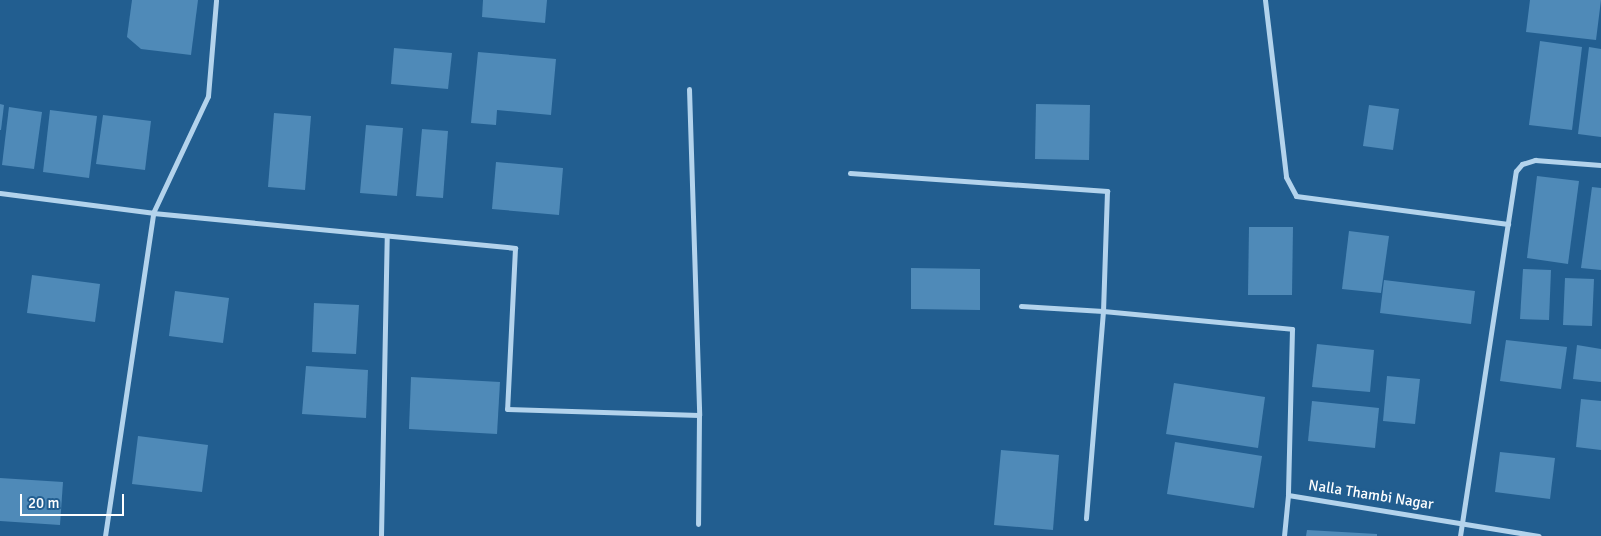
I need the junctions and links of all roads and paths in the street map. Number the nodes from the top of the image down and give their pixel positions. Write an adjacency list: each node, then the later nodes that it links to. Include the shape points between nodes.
1 (216, 0): 7 (street, via 208,96)
2 (1265, 0): 8 (street, via 1286,178 1296,196)
3 (689, 89): 12 (street)
4 (1601, 165): 8 (street, via 1535,160 1522,164 1516,171)
5 (850, 173): 11 (street, via 1107,192)
6 (0, 193): 7 (street)
7 (153, 213): 9 (street); 17 (street)
8 (1508, 224): 15 (street)
9 (387, 236): 12 (street, via 515,248 507,409); 18 (street)
10 (1020, 306): 11 (street)
11 (1103, 311): 13 (street, via 1292,329); 14 (street)
12 (699, 415): 16 (street)
13 (1288, 495): 15 (street, Nalla Thambi Nagar); 19 (street, Nalla Thambi Nagar)
14 (1086, 518)
15 (1462, 522): 20 (street); 21 (street, Nalla Thambi Nagar)
16 (698, 524)
17 (105, 536)
18 (381, 536)
19 (1284, 536)
20 (1460, 536)
21 (1539, 536)

